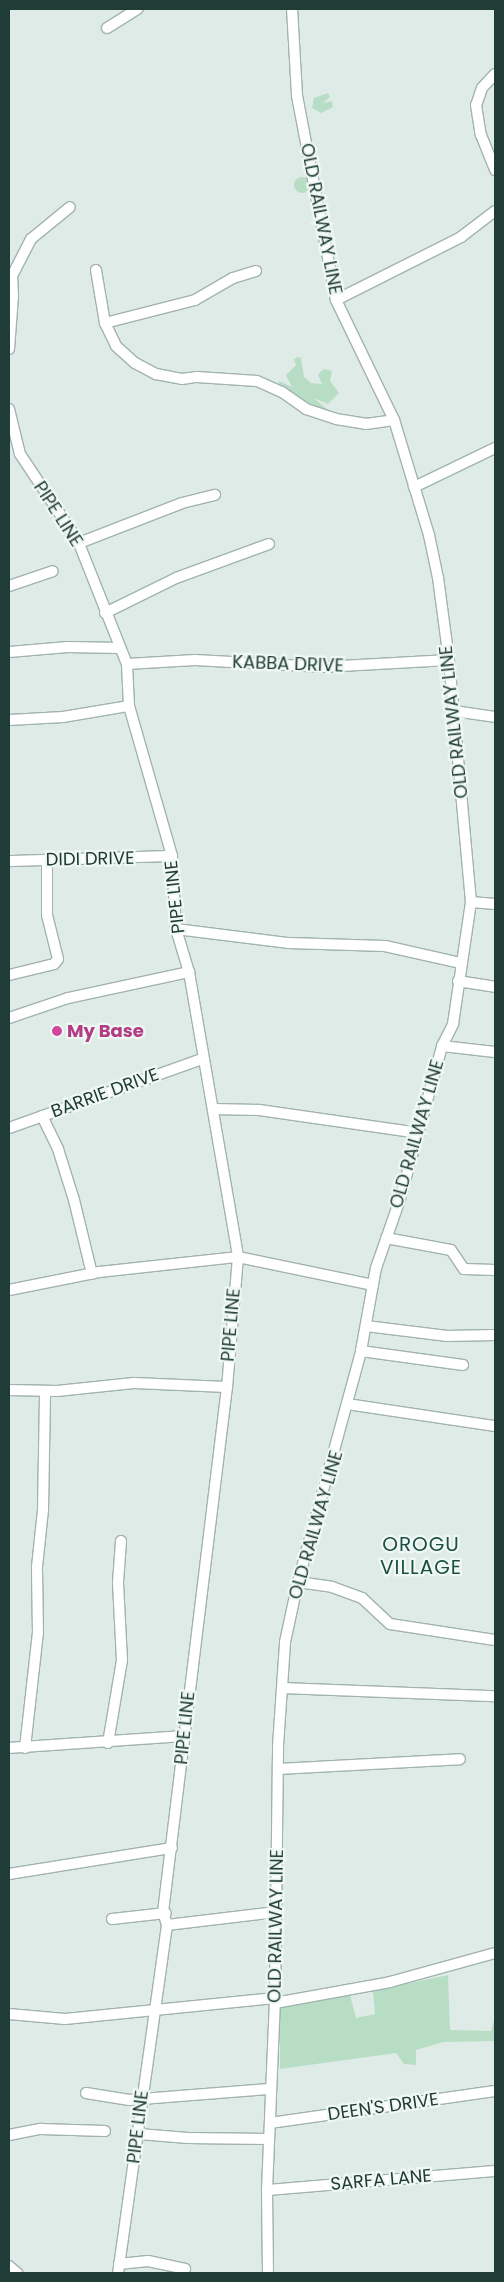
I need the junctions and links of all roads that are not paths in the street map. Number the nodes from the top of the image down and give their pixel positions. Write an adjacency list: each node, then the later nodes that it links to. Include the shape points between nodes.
1 (138, 9): 3 (street)
2 (292, 9): 11 (street, OLD RAILWAY LINE, via 297,95)
3 (107, 28)
4 (495, 74): 5 (street, via 482,88 476,105 481,135)
5 (495, 170)
6 (70, 207): 10 (street, via 31,239)
7 (495, 211): 11 (street, via 461,237)
8 (96, 270): 12 (street)
9 (256, 272): 12 (street, via 233,278 195,300)
10 (10, 275): 13 (street)
11 (336, 300): 15 (street, OLD RAILWAY LINE)
12 (105, 323): 15 (street, via 116,346 135,363 156,374 182,379 197,376 257,380 306,409 336,419 366,424)
13 (9, 349)
14 (9, 409): 19 (street, PIPE LINE, via 24,463)
15 (394, 420): 17 (street, OLD RAILWAY LINE)
16 (495, 448): 17 (street)
17 (414, 487): 26 (street, OLD RAILWAY LINE, via 438,578)
18 (215, 496): 19 (street, via 182,503)
19 (79, 543): 23 (street, PIPE LINE)
20 (269, 544): 23 (street, via 176,578)
21 (53, 571): 22 (street)
22 (9, 586)
23 (105, 613): 24 (street, PIPE LINE)
24 (120, 648): 25 (street, via 68,647); 27 (street, PIPE LINE)
25 (9, 652)
26 (449, 660): 27 (street, KABBA DRIVE, via 322,667 195,660); 29 (street, OLD RAILWAY LINE)
27 (127, 664): 28 (street, PIPE LINE)
28 (129, 706): 31 (street, via 63,717); 32 (street, PIPE LINE)
29 (454, 711): 30 (street); 35 (street, OLD RAILWAY LINE)
30 (495, 717)
31 (9, 720)
32 (172, 856): 33 (street, DIDI DRIVE); 37 (street, PIPE LINE)
33 (47, 860): 34 (street, DIDI DRIVE); 40 (street, via 47,915 58,959 54,964)
34 (9, 861)
35 (471, 902): 36 (street); 38 (street, OLD RAILWAY LINE)
36 (495, 904)
37 (176, 929): 38 (street, via 224,932 289,943 385,946); 39 (street, PIPE LINE)
38 (461, 963): 41 (street, OLD RAILWAY LINE)
39 (189, 972): 43 (street, via 68,998); 46 (street, PIPE LINE)
40 (9, 975)
41 (458, 981): 42 (street); 44 (street, OLD RAILWAY LINE, via 453,1024)
42 (495, 987)
43 (9, 1018)
44 (442, 1046): 45 (street); 50 (street, OLD RAILWAY LINE)
45 (495, 1052)
46 (202, 1059): 47 (street, PIPE LINE); 48 (street, BARRIE DRIVE)
47 (213, 1109): 50 (street, via 259,1110); 52 (street, PIPE LINE)
48 (42, 1116): 49 (street, BARRIE DRIVE); 54 (street, via 58,1149)
49 (9, 1128)
50 (418, 1133): 51 (street, OLD RAILWAY LINE)
51 (386, 1238): 53 (street, via 451,1250 464,1269); 55 (street, OLD RAILWAY LINE)
52 (238, 1257): 54 (street); 55 (street); 61 (street, PIPE LINE)
53 (495, 1270)
54 (92, 1274): 56 (street)
55 (373, 1285): 57 (street, OLD RAILWAY LINE)
56 (9, 1290)
57 (366, 1326): 58 (street, via 447,1336); 59 (street, OLD RAILWAY LINE)
58 (495, 1335)
59 (362, 1351): 60 (street); 64 (street, OLD RAILWAY LINE)
60 (463, 1365)
61 (227, 1387): 63 (street, via 134,1383); 71 (street, PIPE LINE)
62 (9, 1390): 63 (street)
63 (45, 1391): 74 (street, via 43,1510 36,1567 38,1633)
64 (347, 1404): 65 (street); 67 (street, OLD RAILWAY LINE)
65 (495, 1426)
66 (121, 1541): 72 (street, via 118,1584 122,1660)
67 (298, 1582): 68 (street, via 332,1587 362,1598 390,1624); 69 (street, OLD RAILWAY LINE, via 285,1642)
68 (495, 1640)
69 (282, 1688): 70 (street); 76 (street, OLD RAILWAY LINE)
70 (495, 1696)
71 (183, 1736): 72 (street); 77 (street, PIPE LINE)
72 (108, 1743): 74 (street)
73 (9, 1748): 74 (street)
74 (25, 1748)
75 (460, 1759): 76 (street)
76 (278, 1769): 79 (street, OLD RAILWAY LINE)
77 (172, 1848): 78 (street); 80 (street, PIPE LINE, via 163,1912)
78 (9, 1874)
79 (276, 1912): 82 (street); 84 (street, OLD RAILWAY LINE)
80 (166, 1913): 81 (street); 82 (street, PIPE LINE)
81 (112, 1919)
82 (167, 1925): 85 (street, PIPE LINE)
83 (495, 1953): 84 (street, via 390,1982)
84 (275, 2000): 85 (street); 87 (street, OLD RAILWAY LINE)
85 (155, 2010): 86 (street, via 65,2019); 90 (street, PIPE LINE)
86 (9, 2014)
87 (269, 2089): 90 (street); 91 (street, OLD RAILWAY LINE)
88 (495, 2090): 91 (street, DEEN'S DRIVE)
89 (86, 2093): 90 (street)
90 (140, 2100): 93 (street, PIPE LINE)
91 (270, 2123): 95 (street, OLD RAILWAY LINE)
92 (104, 2131): 94 (street, via 41,2129)
93 (139, 2134): 95 (street); 99 (street, PIPE LINE)
94 (9, 2136)
95 (269, 2139): 97 (street, OLD RAILWAY LINE)
96 (495, 2171): 97 (street, SARFA LANE)
97 (267, 2190): 102 (street, OLD RAILWAY LINE)
98 (9, 2266): 101 (street)
99 (119, 2269): 100 (street, via 148,2261)
100 (185, 2269)
101 (17, 2273)
102 (268, 2273)

